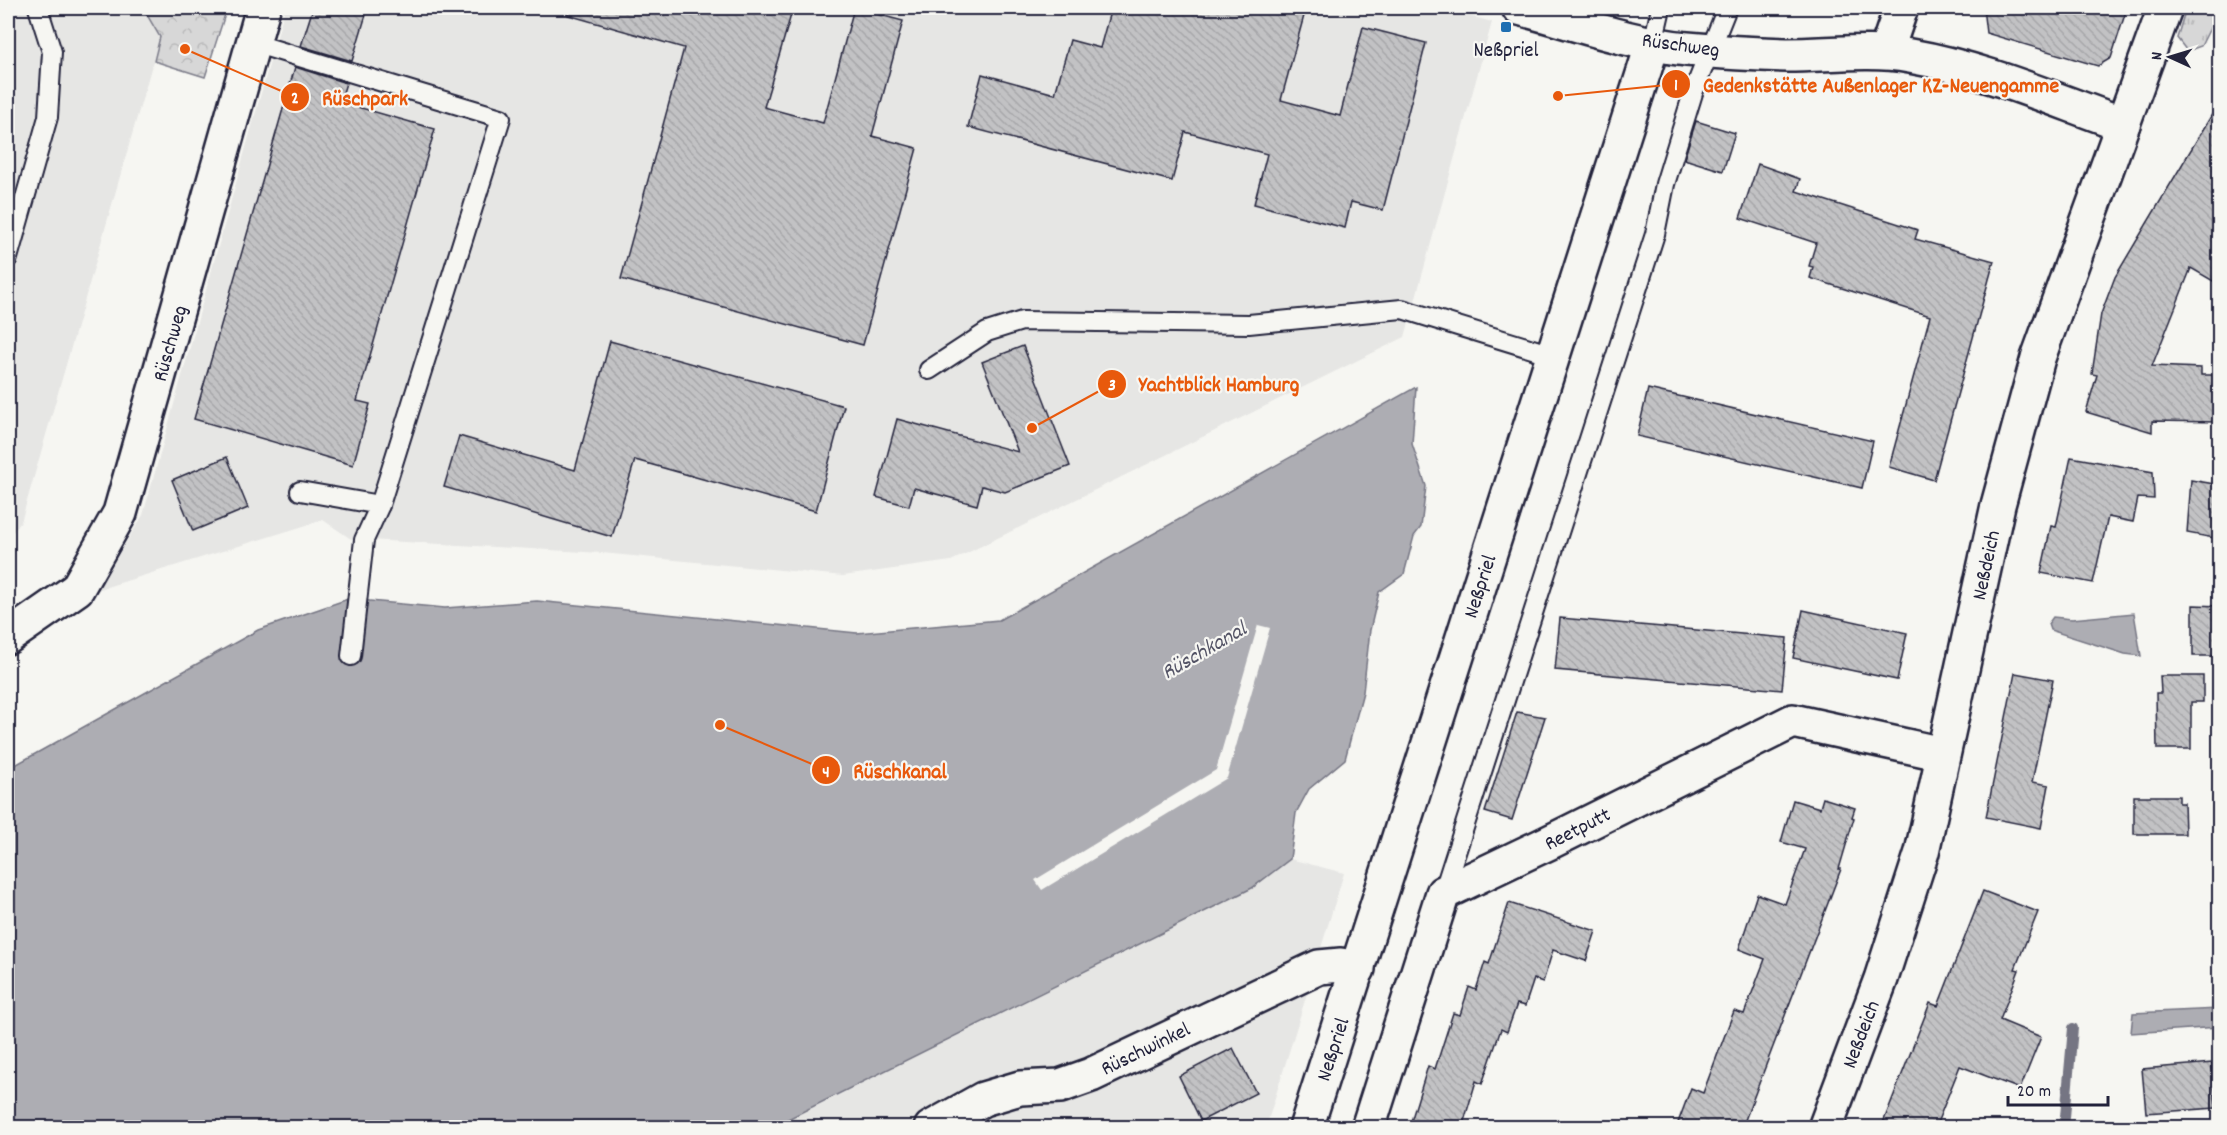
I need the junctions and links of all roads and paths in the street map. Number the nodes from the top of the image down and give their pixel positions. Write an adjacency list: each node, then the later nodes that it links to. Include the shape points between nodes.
1 (38, 8): 13 (lane, via 52,52 48,117)
2 (263, 8): 8 (street, Rüschweg)
3 (1519, 8): 9 (street, Rüschweg)
4 (1661, 8): 9 (lane)
5 (1727, 8): 10 (lane)
6 (1901, 8): 11 (street)
7 (2165, 8): 12 (street, Neßdeich)
8 (253, 43): 17 (lane, via 501,118); 18 (street, Rüschweg, via 120,513 77,589)
9 (1653, 44): 10 (street, Rüschweg); 14 (street, Neßpriel)
10 (1711, 50): 11 (street, Rüschweg, via 1787,55); 21 (lane, via 1693,93 1665,184 1655,234)
11 (1886, 52): 12 (street, Rüschweg, via 1968,68)
12 (2123, 124): 20 (street, Neßdeich, via 2038,358 2015,435)
13 (8, 258)
14 (1552, 355): 15 (lane, via 1402,309 1249,324 1022,321 987,332); 22 (street, Neßpriel)
15 (929, 369)
16 (300, 491): 17 (lane)
17 (381, 505): 19 (lane, via 364,540)
18 (8, 636)
19 (351, 656)
20 (1943, 754): 21 (street, Reetputt, via 1793,721); 26 (street, Neßdeich, via 1922,852 1881,979)
21 (1443, 893): 25 (street)
22 (1358, 969): 23 (street, Rüschwinkel, via 1341,965 1319,967 1091,1075 1060,1086 1020,1088 983,1100); 24 (street, Neßpriel)
23 (931, 1128)
24 (1306, 1128)
25 (1368, 1128)
26 (1825, 1128)

